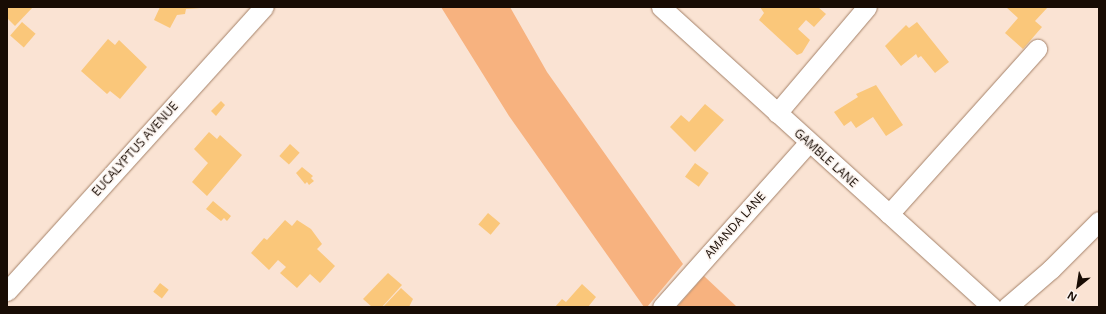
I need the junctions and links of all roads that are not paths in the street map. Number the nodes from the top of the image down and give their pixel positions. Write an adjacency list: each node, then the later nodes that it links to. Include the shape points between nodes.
1 (264, 7): 9 (street, EUCALYPTUS AVENUE)
2 (661, 7): 5 (street, GAMBLE LANE)
3 (867, 7): 5 (street)
4 (1037, 49): 7 (street)
5 (777, 113): 6 (street, GAMBLE LANE)
6 (808, 143): 7 (street, GAMBLE LANE); 10 (street, AMANDA LANE)
7 (888, 214): 11 (street, GAMBLE LANE)
8 (1099, 221): 12 (street)
9 (7, 291)
10 (662, 307)
11 (992, 307)
12 (1007, 307)

